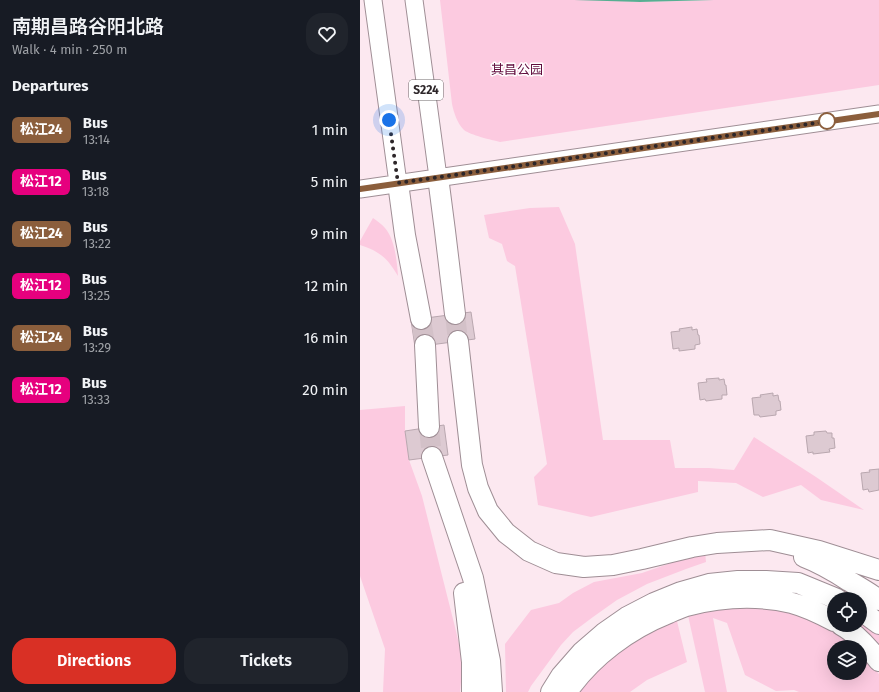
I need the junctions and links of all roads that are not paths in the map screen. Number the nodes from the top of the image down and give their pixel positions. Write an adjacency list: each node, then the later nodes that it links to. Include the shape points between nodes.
1 (414, 1): 4 (main road, S224)
2 (374, 5): 5 (main road)
3 (879, 114): 4 (main road)
4 (438, 177): 5 (main road); 7 (highway)
5 (398, 183): 6 (main road); 8 (highway)
6 (360, 189)
7 (455, 314)
8 (421, 319)
9 (458, 341): 12 (highway, via 472,465 478,488 488,511 506,533 529,551 556,563 584,567 613,565 692,547)
10 (425, 345): 11 (highway)
11 (429, 427)
12 (742, 541): 13 (highway, via 770,540 840,557); 15 (highway, via 792,552 816,561)
13 (879, 570)
14 (827, 595): 23 (highway, via 798,583 766,581 709,584 681,592 647,606 604,633 582,652)
15 (879, 600)
16 (867, 615): 18 (highway)
17 (827, 618): 24 (highway, via 793,603 766,599 739,598 685,606 633,630 611,646 592,662)
18 (879, 624)
19 (851, 632): 20 (highway)
20 (879, 661)
21 (472, 692): 22 (highway, via 472,662 462,579 432,457 473,578 490,661)
22 (492, 692)
23 (551, 692)
24 (568, 692)

